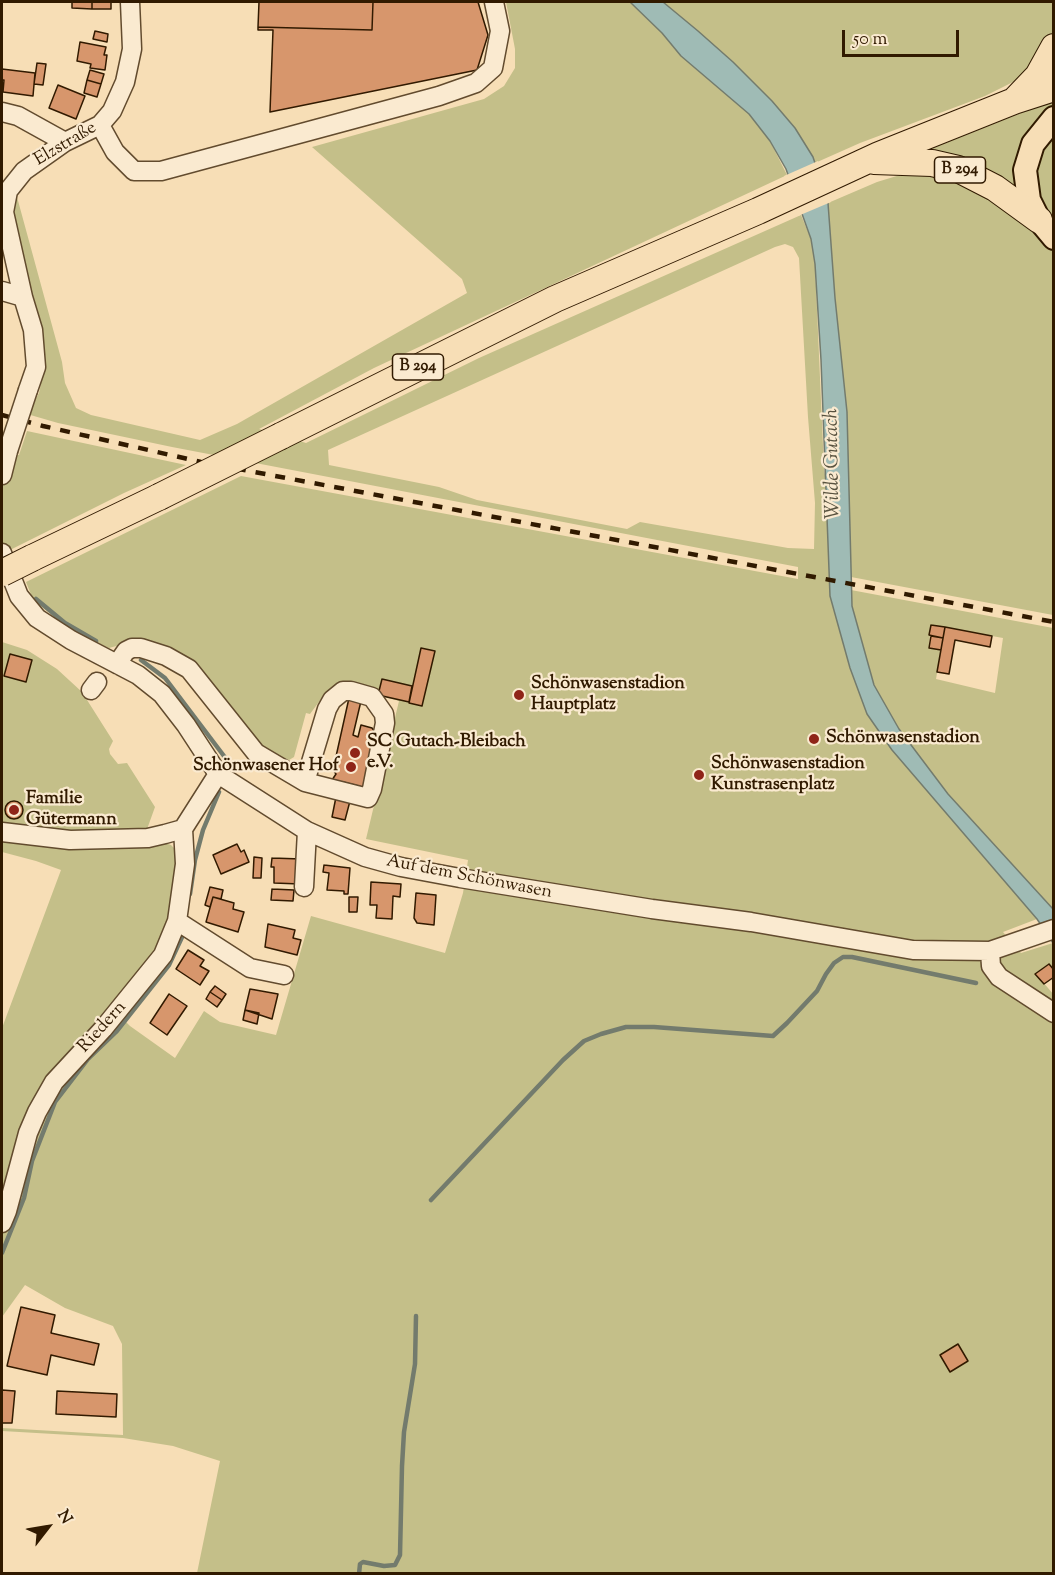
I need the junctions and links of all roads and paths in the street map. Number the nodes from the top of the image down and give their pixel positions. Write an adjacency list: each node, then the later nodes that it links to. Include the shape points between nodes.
1 (130, 2): 8 (street, Elzstraße, via 132,49 125,82 112,111)
2 (494, 2): 8 (street, via 500,31 494,68 476,83 439,96 161,171 134,171 115,152)
3 (1053, 47): 5 (highway, B 294, via 1038,76)
4 (1053, 88): 5 (highway, B 294)
5 (1014, 101): 10 (highway, B 294)
6 (2, 112): 9 (street, via 18,116)
7 (1053, 118): 11 (main road, B 294, via 1033,144 1025,170 1029,200)
8 (100, 125): 9 (street, Elzstraße)
9 (65, 142): 13 (street, Elzstraße, via 24,171 8,191 4,212)
10 (868, 161): 11 (highway, B 294, via 932,163 958,169 995,188); 16 (highway, B 294, bridge, via 555,299)
11 (1046, 229)
12 (2, 291): 13 (street)
13 (22, 297): 14 (street, Elzstraße, bridge, via 33,330 36,367)
14 (2, 475)
15 (2, 552): 17 (street, Auf dem Schönwasen, via 19,596 37,618)
16 (2, 573)
17 (117, 664): 18 (street, Auf dem Schönwasen, via 162,694); 19 (street, via 126,651 141,648 189,669 256,753)
18 (218, 774): 20 (street); 21 (street, Auf dem Schönwasen)
19 (305, 782): 19 (street, via 368,798 386,723 372,697 351,691 332,700)
20 (183, 829): 22 (street, via 148,838 70,840); 24 (street, Riedern, via 185,864)
21 (307, 831): 23 (street); 26 (street, Auf dem Schönwasen, via 365,857 460,878 913,950)
22 (2, 832)
23 (304, 887)
24 (177, 921): 27 (street, via 250,968); 29 (street, Riedern, via 164,955 54,1082 28,1133)
25 (1053, 929): 26 (street, Auf dem Schönwasen)
26 (990, 951): 28 (street, via 991,966 999,977)
27 (284, 975)
28 (1053, 1013)
29 (2, 1223)

